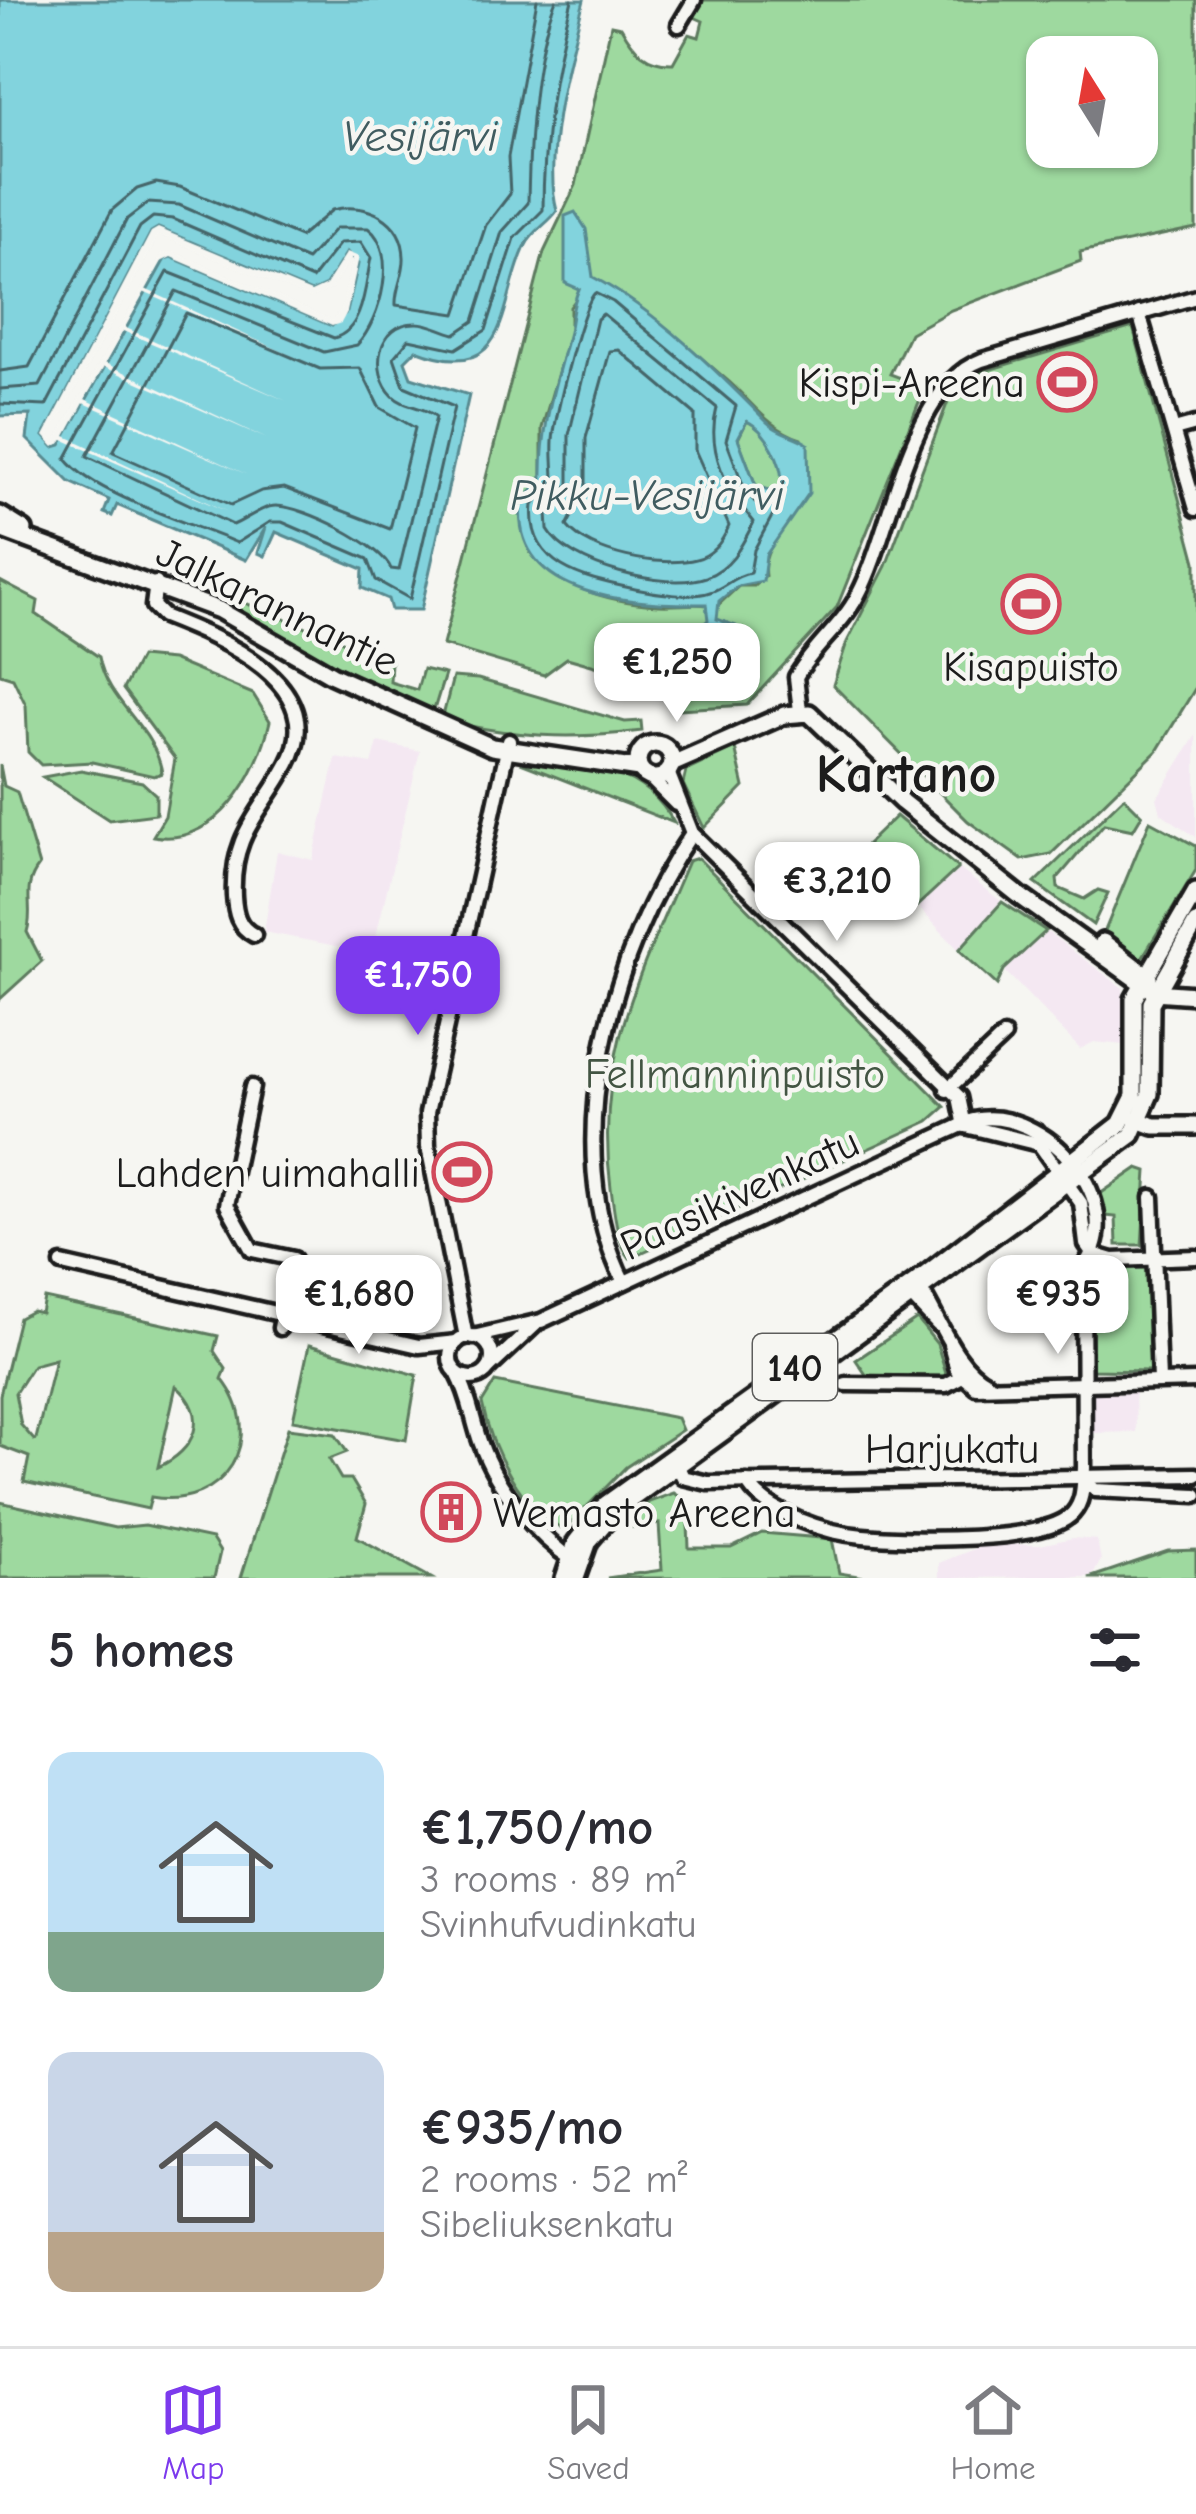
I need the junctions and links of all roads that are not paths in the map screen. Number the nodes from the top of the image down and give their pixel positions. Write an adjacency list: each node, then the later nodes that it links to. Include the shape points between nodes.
1 (694, 0): 2 (street)
2 (679, 25)
3 (1196, 296): 4 (street)
4 (1139, 313): 6 (street); 12 (street, via 953,375 928,412 861,591 796,677)
5 (1196, 424): 6 (street)
6 (1174, 430): 7 (street)
7 (1196, 508)
8 (0, 515): 10 (main road, Jalkarannantie)
9 (0, 529): 10 (main road, Jalkarannantie)
10 (47, 544): 11 (main road, Jalkarannantie)
11 (156, 583): 13 (main road, Jalkarannantie, via 332,675); 21 (street, via 153,606 163,616 245,655 272,675 293,709 293,753 238,842 235,905)
12 (799, 707): 14 (main road); 17 (main road); 17 (main road, via 823,712)
13 (508, 745): 15 (main road, Jalkarannantie, via 616,756); 40 (street, via 427,1113)
14 (669, 762): 15 (main road); 15 (main road, via 651,744); 16 (street)
15 (643, 767): 16 (street)
16 (677, 804): 18 (street)
17 (920, 814): 22 (main road)
18 (692, 833): 26 (street); 36 (street, via 612,1003 597,1074 593,1171)
19 (1196, 891): 22 (main road)
20 (1196, 923): 22 (main road)
21 (254, 935)
22 (1148, 982): 23 (main road); 27 (main road, via 1150,1094)
23 (1196, 995)
24 (1004, 1036): 26 (street)
25 (252, 1087): 39 (street, via 227,1205 253,1250 294,1259)
26 (947, 1090): 28 (street, via 964,1106)
27 (1134, 1119): 29 (main road); 30 (main road, 140); 30 (main road, 140, via 1112,1153)
28 (965, 1126): 30 (street, Paasikivenkatu, via 981,1118 1041,1130); 36 (street, Paasikivenkatu)
29 (1196, 1126)
30 (1071, 1177): 32 (street); 37 (main road, 140)
31 (1152, 1197): 33 (street)
32 (1093, 1254): 33 (street); 46 (street, via 1083,1267)
33 (1153, 1257): 34 (street); 47 (street)
34 (1196, 1257)
35 (62, 1264): 39 (street)
36 (624, 1282): 38 (street, Paasikivenkatu)
37 (914, 1290): 44 (street); 50 (main road, 140)
38 (541, 1321): 40 (street, Paasikivenkatu); 43 (street, Paasikivenkatu)
39 (282, 1322): 41 (street)
40 (465, 1339): 41 (street, Paasikivenkatu); 42 (street, via 450,1355); 43 (street, via 488,1345)
41 (418, 1346): 42 (street)
42 (456, 1371): 43 (street, via 470,1378); 49 (street)
43 (486, 1371): 49 (street)
44 (966, 1374): 46 (street, via 971,1386); 48 (street, via 946,1385)
45 (1196, 1381): 47 (street)
46 (1083, 1382): 47 (street); 52 (street)
47 (1160, 1382)
48 (846, 1384)
49 (473, 1403): 55 (street, via 483,1450 532,1525)
50 (679, 1460): 53 (street, Harjukatu, via 690,1480); 55 (main road, 140, via 615,1511)
51 (1196, 1475): 52 (street, Harjukatu)
52 (1084, 1480): 53 (street, Harjukatu); 53 (street, via 1081,1501 1060,1524 864,1537 761,1500); 54 (street, via 1095,1490)
53 (747, 1482)
54 (1196, 1495)
55 (577, 1558): 56 (main road, 140)
56 (564, 1578)

